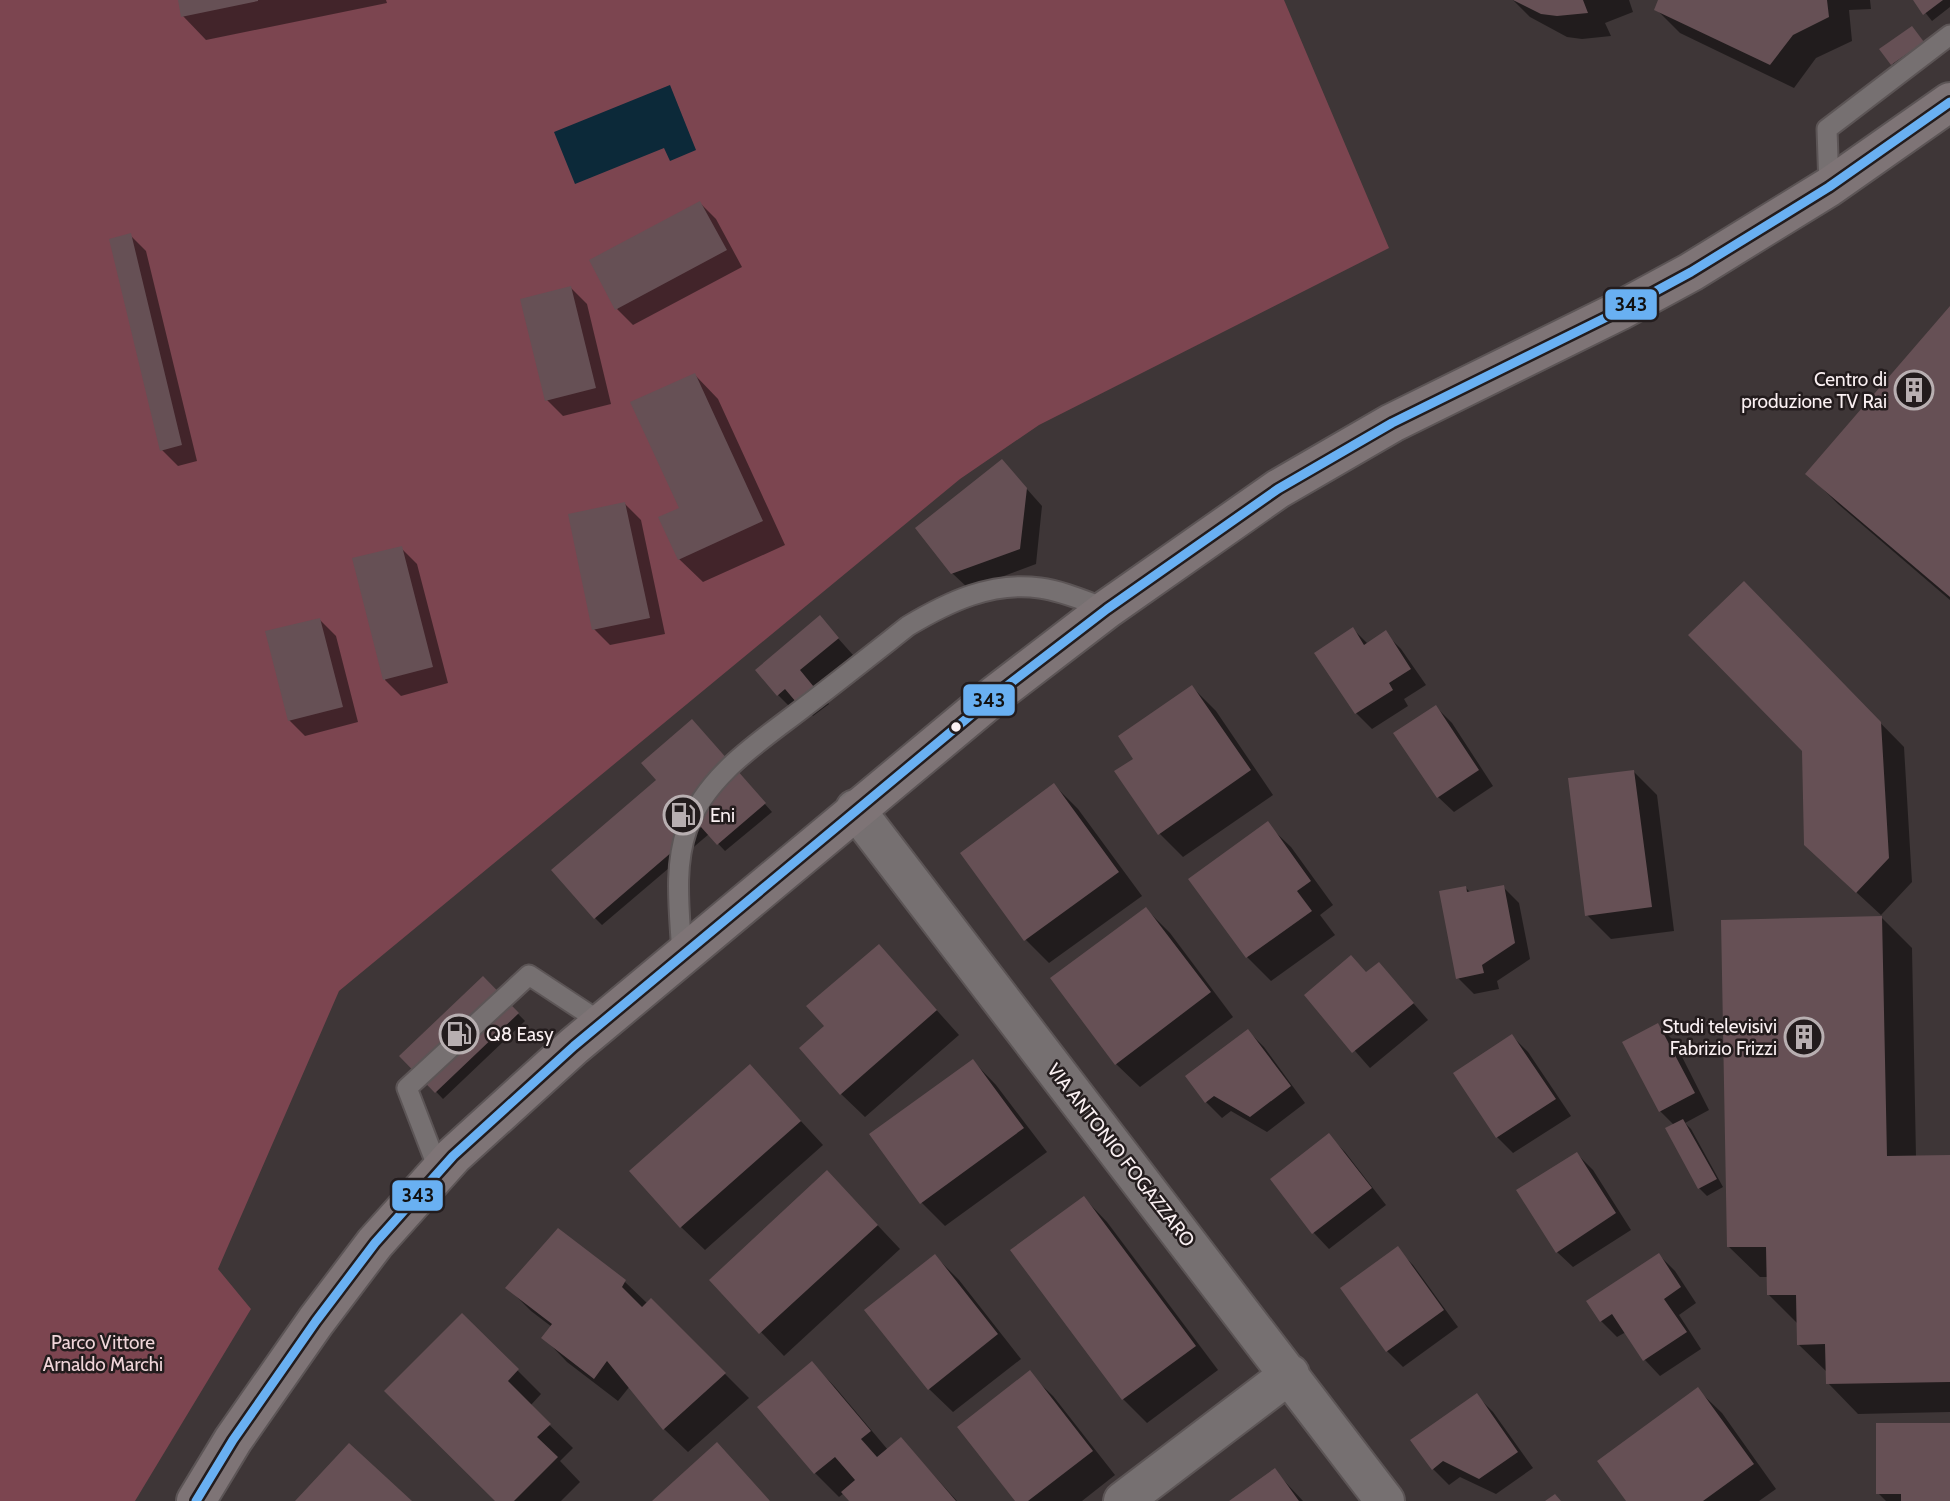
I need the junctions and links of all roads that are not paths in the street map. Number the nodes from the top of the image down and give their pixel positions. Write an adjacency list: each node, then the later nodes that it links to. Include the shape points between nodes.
1 (1950, 35): 3 (lane, via 1827,129)
2 (1950, 102): 3 (main road)
3 (1829, 187): 4 (main road, via 1644,298 1324,461)
4 (1107, 609): 5 (main road); 6 (lane, via 1042,588 1018,586 974,594 908,626 755,746 715,783 696,807 687,831 678,875)
5 (855, 809): 6 (main road); 9 (street, VIA ANTONIO FOGAZZARO)
6 (682, 956): 7 (main road)
7 (602, 1023): 8 (main road); 8 (lane, via 529,975 407,1088)
8 (439, 1171): 10 (main road, via 375,1243 309,1330)
9 (1290, 1374): 11 (street); 12 (street, VIA ANTONIO FOGAZZARO)
10 (196, 1501)
11 (1123, 1501)
12 (1385, 1501)

